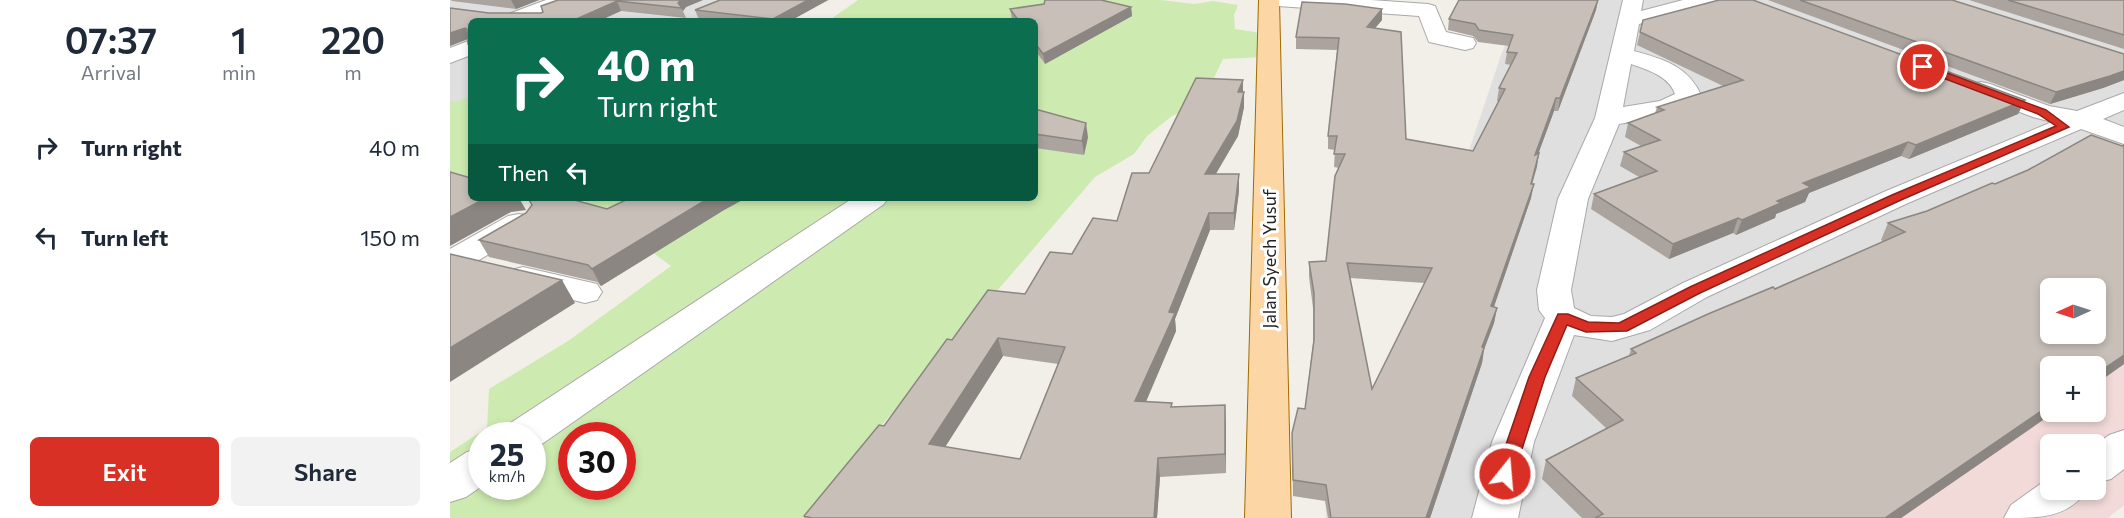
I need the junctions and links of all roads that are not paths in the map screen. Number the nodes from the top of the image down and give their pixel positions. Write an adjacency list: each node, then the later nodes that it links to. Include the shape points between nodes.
1 (564, 0): 8 (street)
2 (584, 0): 9 (street)
3 (1269, 0): 33 (main road, Jalan Syech Yusuf)
4 (1278, 0): 6 (street)
5 (1707, 0): 7 (street)
6 (1431, 5): 11 (street, via 1437,37)
7 (1631, 10): 14 (street)
8 (521, 18)
9 (522, 18)
10 (468, 38): 12 (street)
11 (1465, 43)
12 (450, 45)
13 (468, 48): 15 (street)
14 (1621, 54): 18 (street); 18 (street, via 1673,74 1682,81 1689,97 1667,107)
15 (450, 56)
16 (1966, 84): 19 (street)
17 (2124, 101): 19 (street)
18 (1608, 118): 26 (street, via 1573,200 1563,244 1553,297)
19 (2062, 120): 20 (street); 21 (street); 26 (street, via 1695,290 1629,325 1598,329)
20 (2124, 136)
21 (2124, 150)
22 (869, 201): 27 (street)
23 (523, 221): 24 (street)
24 (452, 262): 25 (street)
25 (585, 292)
26 (1563, 318): 34 (street, via 1537,377 1509,458)
27 (543, 422)
28 (2124, 446): 29 (street)
29 (2106, 460)
30 (468, 473): 31 (street)
31 (450, 485)
32 (2051, 500): 35 (street)
33 (1268, 518)
34 (1495, 518)
35 (2027, 518)

